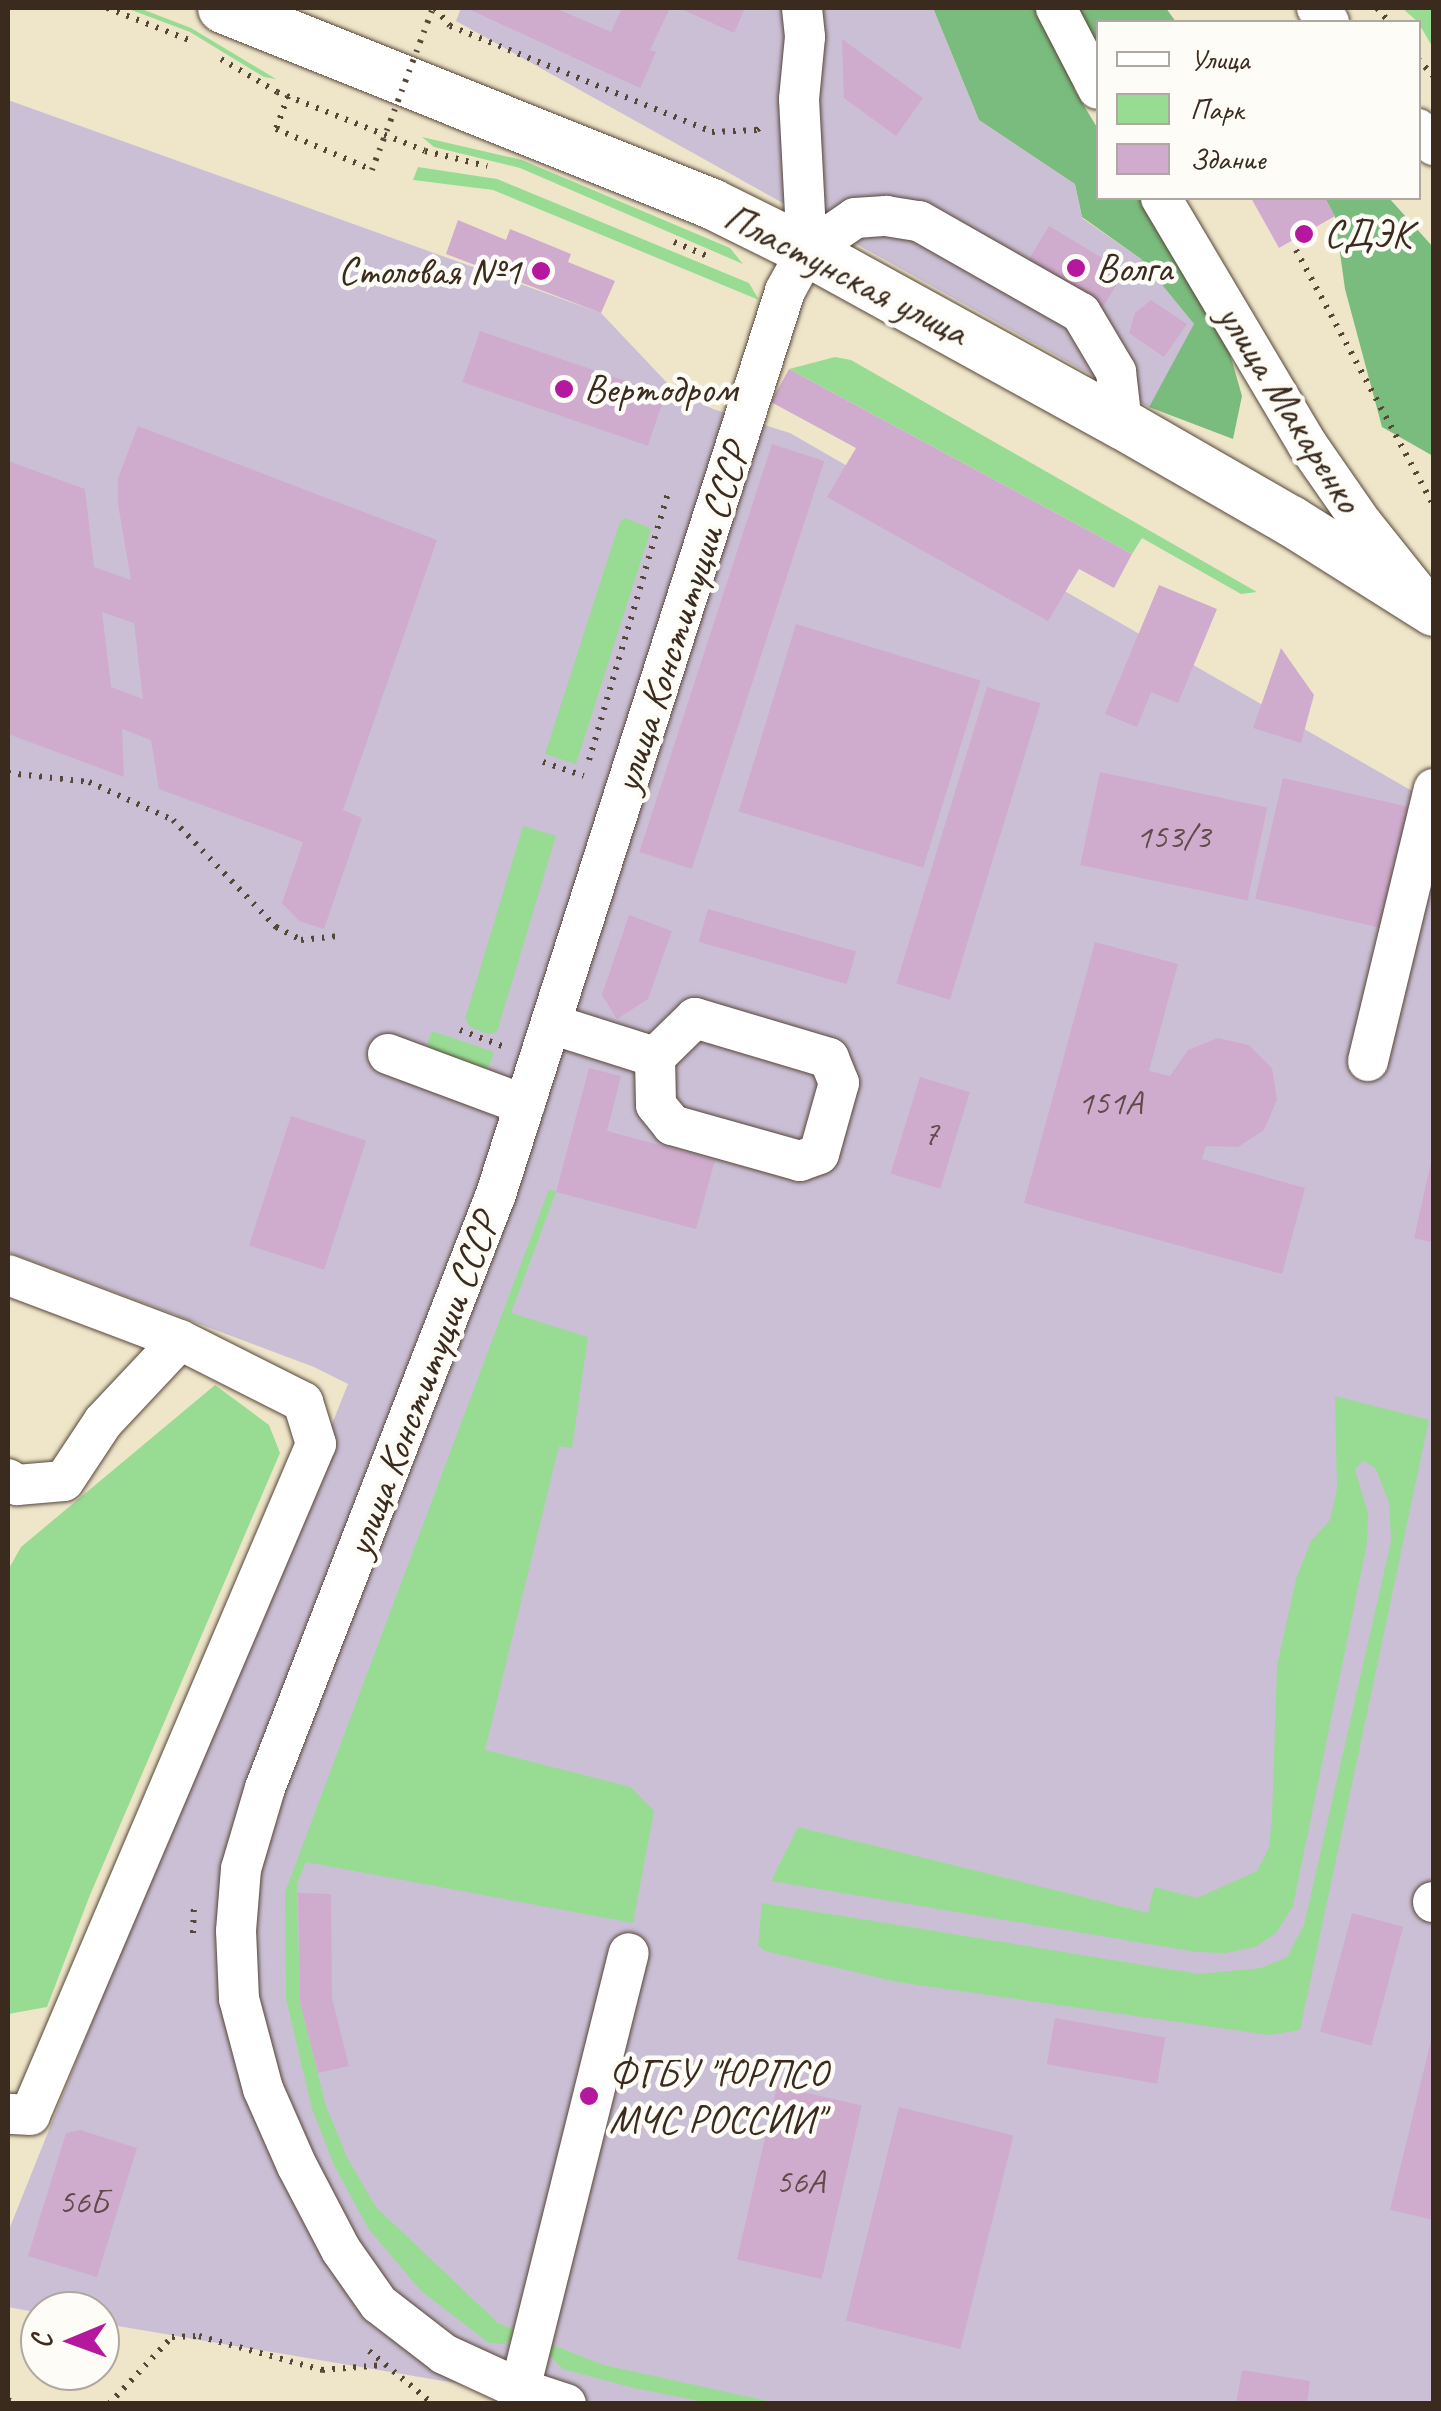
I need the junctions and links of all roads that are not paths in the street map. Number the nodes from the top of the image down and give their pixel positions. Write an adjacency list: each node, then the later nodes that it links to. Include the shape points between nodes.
1 (802, 8): 6 (street)
2 (1056, 8): 4 (street)
3 (212, 27): 6 (main road, Пластунская улица, via 694,196)
4 (1096, 85)
5 (1162, 200): 8 (street, улица Макаренко, via 1307,444)
6 (807, 250): 7 (main road, Пластунская улица); 7 (street, via 855,218 920,221 1081,314 1116,372); 10 (street, улица Конституции СССР, via 785,291)
7 (1122, 424): 8 (main road, Пластунская улица)
8 (1433, 611)
9 (1434, 789): 13 (street)
10 (551, 1024): 12 (street); 14 (street, улица Конституции СССР)
11 (388, 1054): 14 (street)
12 (655, 1058): 12 (street, via 656,1104 672,1125 800,1162 819,1154 839,1084 829,1058 695,1018)
13 (1368, 1060)
14 (525, 1105): 20 (street, улица Конституции СССР, via 265,1788 241,1869 236,1931 240,1999 263,2089 341,2250 380,2304 444,2354)
15 (8, 1275): 16 (street)
16 (180, 1340): 17 (street, via 104,1422 64,1481 17,1485); 19 (street, via 304,1402 316,1444 30,2116)
17 (8, 1479)
18 (629, 1953): 20 (street)
19 (8, 2114)
20 (520, 2389): 21 (street, улица Конституции СССР)
21 (566, 2404)

